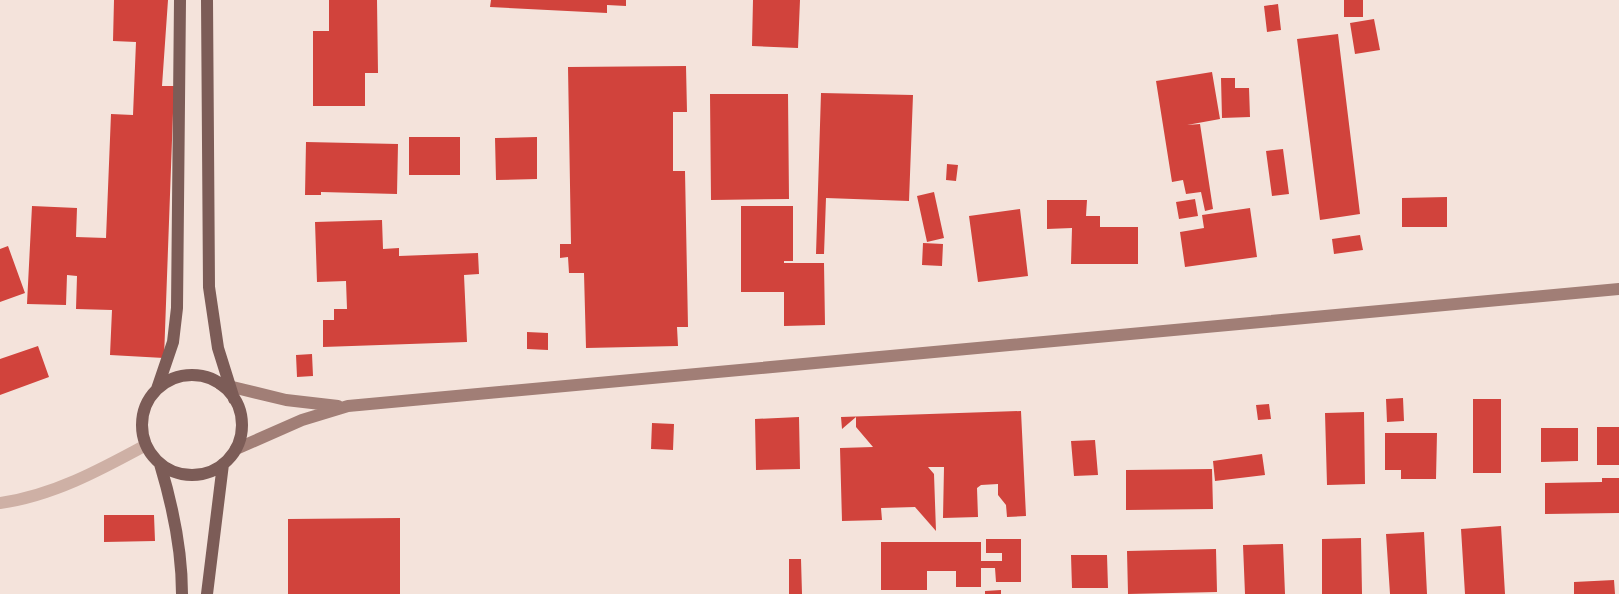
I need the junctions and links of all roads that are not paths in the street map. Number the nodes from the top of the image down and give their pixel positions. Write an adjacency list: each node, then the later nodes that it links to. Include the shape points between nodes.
1 (180, 0): 4 (main road, via 178,308 173,342)
2 (207, 0): 5 (main road, via 210,287 218,348)
3 (1619, 289): 6 (main road)
4 (157, 389): 5 (main road, via 181,376 195,375 208,378); 7 (main road, via 143,415)
5 (228, 390): 6 (main road); 8 (main road, via 241,415)
6 (348, 406): 8 (main road, via 302,420)
7 (146, 445): 9 (main road); 11 (street, via 72,483)
8 (236, 449): 10 (main road)
9 (160, 464): 10 (main road, via 175,472 191,475 208,472); 12 (main road, via 175,520)
10 (223, 464): 13 (main road)
11 (0, 503)
12 (182, 594)
13 (207, 594)

